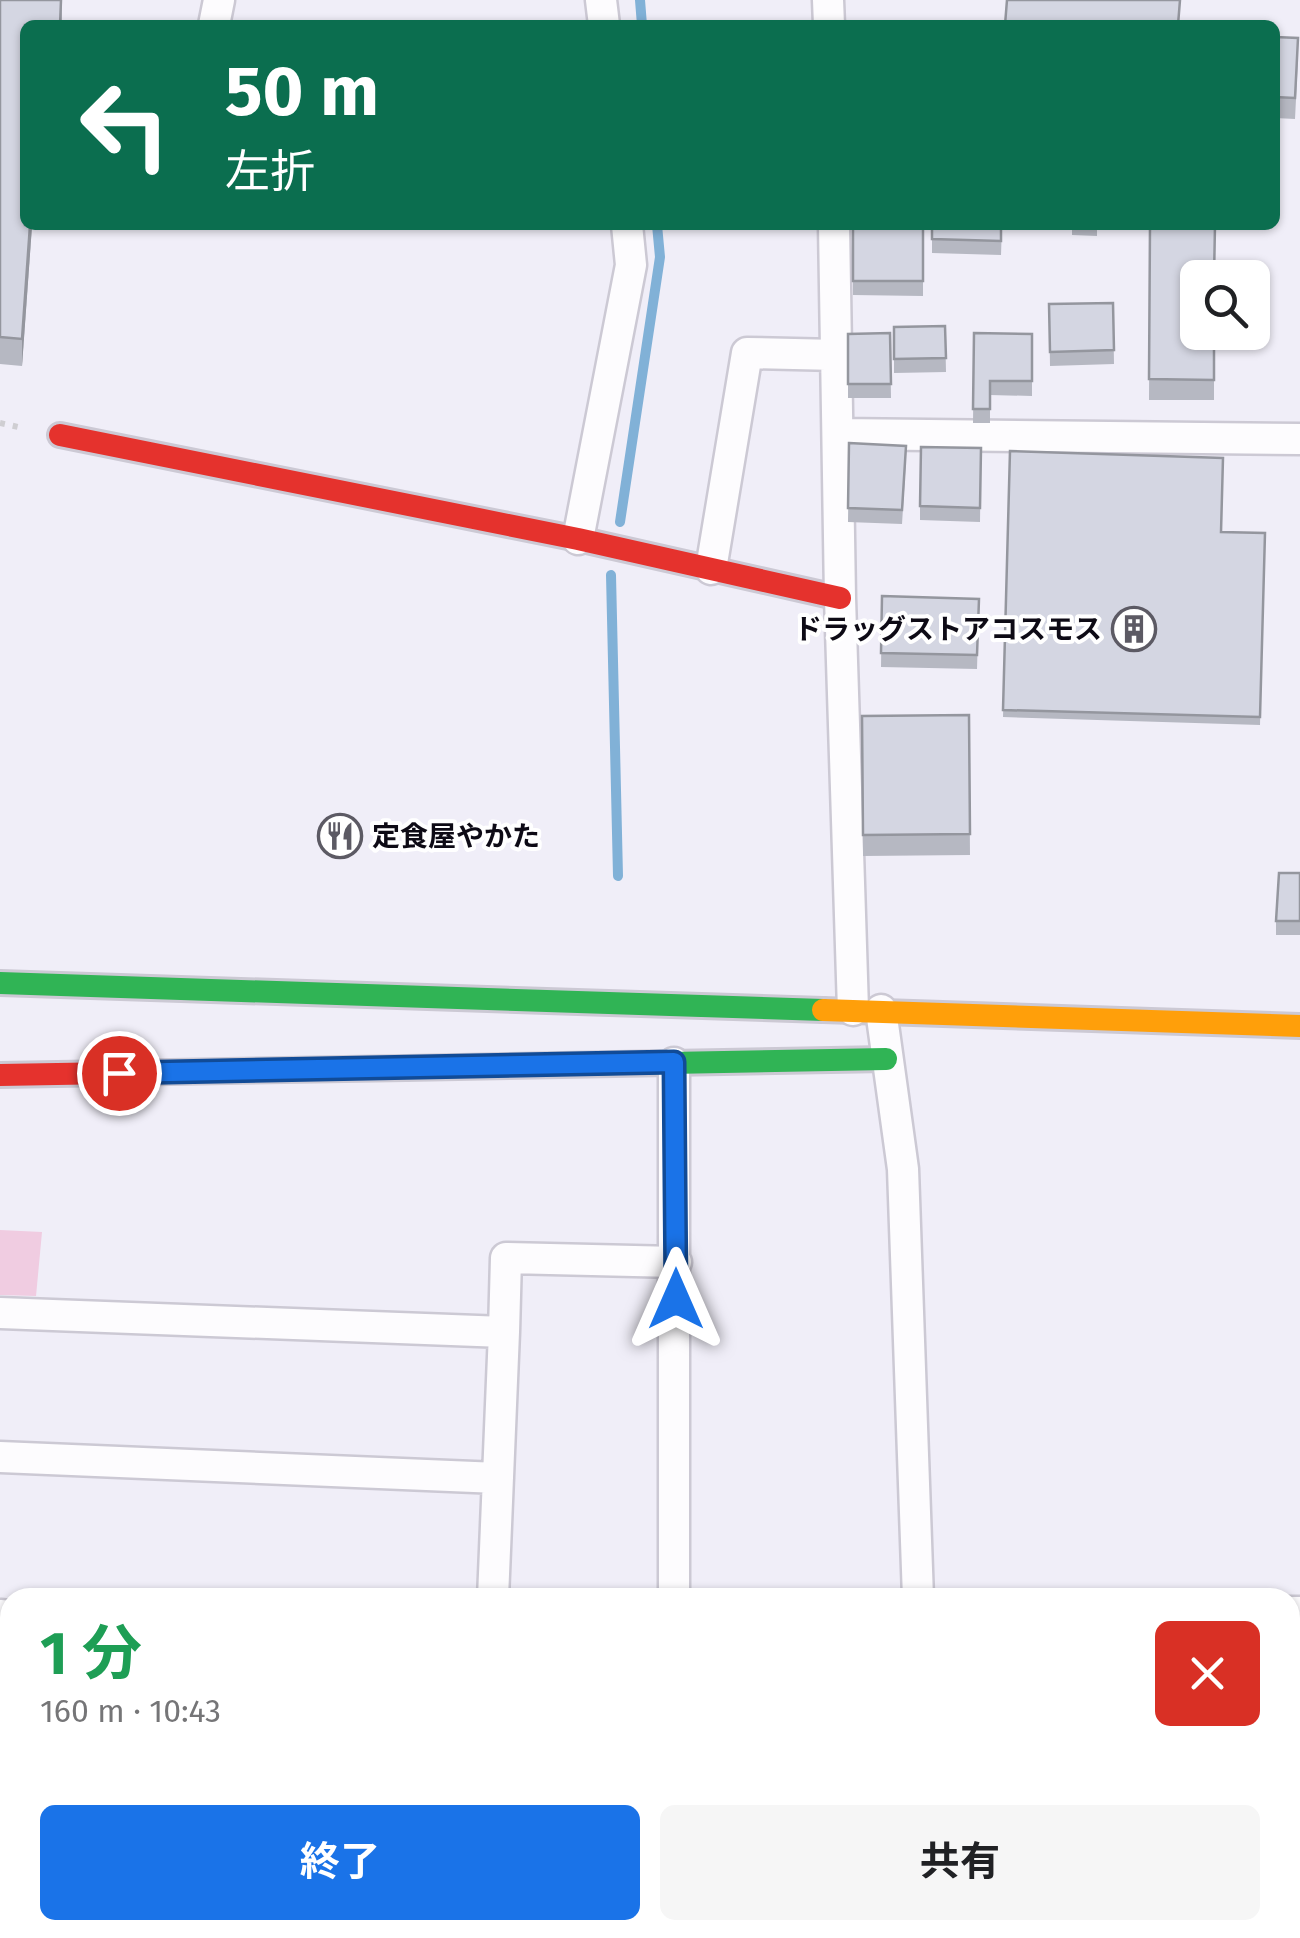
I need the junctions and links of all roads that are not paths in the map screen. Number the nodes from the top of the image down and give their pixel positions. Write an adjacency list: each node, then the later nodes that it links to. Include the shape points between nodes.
1 (628, 230): 7 (street, via 631,265)
2 (834, 230): 3 (street)
3 (837, 355): 4 (street); 8 (street, via 747,353)
4 (838, 434): 6 (street); 9 (street)
5 (60, 435): 7 (street)
6 (1300, 438)
7 (578, 539): 8 (street)
8 (711, 569): 9 (street)
9 (840, 598): 11 (street)
10 (0, 983): 11 (street)
11 (867, 1010): 12 (street); 13 (street)
12 (1300, 1026)
13 (886, 1058): 14 (street); 23 (street, via 902,1169)
14 (674, 1062): 15 (street); 16 (street)
15 (0, 1075)
16 (676, 1262): 18 (street, via 506,1258); 22 (street)
17 (0, 1313): 18 (street)
18 (504, 1332): 20 (street)
19 (0, 1458): 20 (street)
20 (498, 1478): 21 (street)
21 (493, 1588)
22 (674, 1588)
23 (918, 1588)

